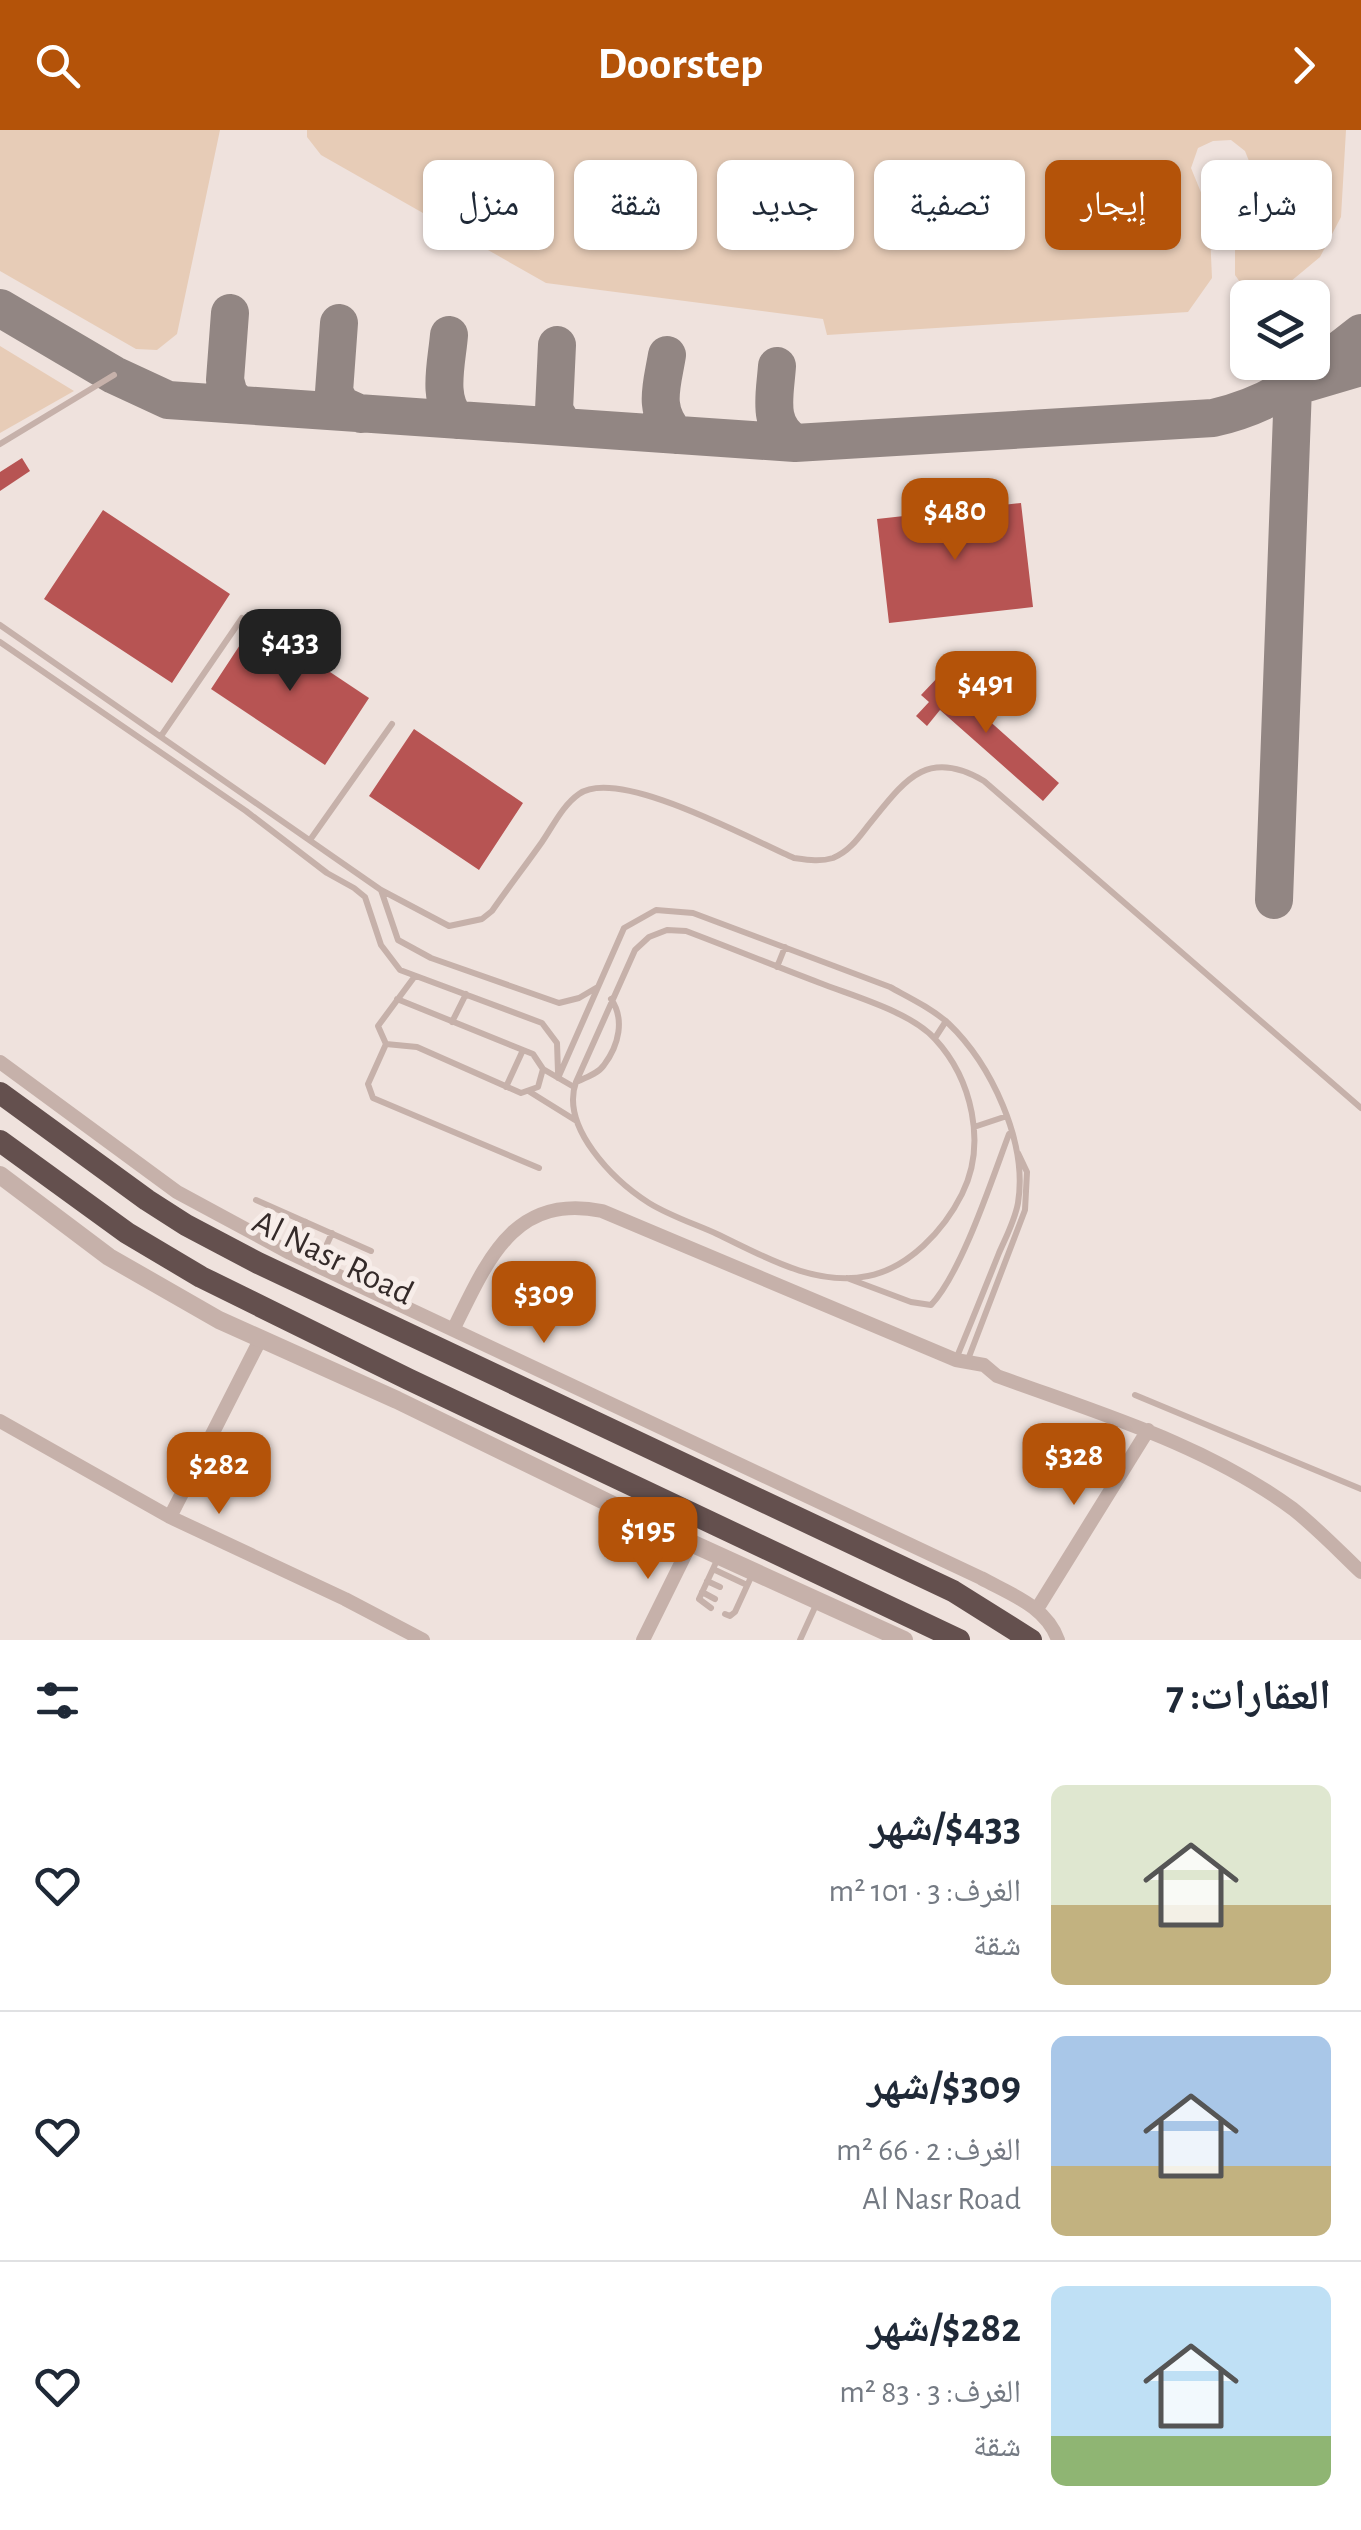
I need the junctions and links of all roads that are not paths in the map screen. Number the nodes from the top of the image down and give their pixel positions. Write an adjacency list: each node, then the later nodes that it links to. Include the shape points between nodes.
1 (114, 375): 2 (lane)
2 (0, 444)
3 (242, 618): 7 (lane)
4 (0, 625): 7 (lane)
5 (0, 642): 14 (lane, via 354,888 365,897 390,961)
6 (392, 724): 8 (lane)
7 (160, 736): 8 (lane)
8 (310, 840): 9 (lane)
9 (381, 890): 15 (lane, via 398,940 432,958 559,1003); 31 (lane, via 448,926 482,919 564,808 579,794 611,786 645,792 816,862 851,847 916,772 947,765 984,781)
10 (785, 947): 11 (lane, via 693,913 656,910 624,928); 12 (lane); 20 (lane, via 890,987)
11 (608, 964): 13 (lane); 15 (lane)
12 (777, 966): 13 (lane, via 667,930 635,950); 21 (lane, via 904,1018)
13 (624, 972): 17 (lane)
14 (414, 976): 16 (lane); 18 (lane)
15 (597, 987): 26 (lane)
16 (466, 994): 19 (lane); 26 (lane, via 542,1024 558,1043)
17 (611, 998): 27 (lane); 27 (lane, via 621,1018 604,1065)
18 (397, 1000): 19 (lane); 22 (lane, via 378,1026)
19 (452, 1022): 23 (lane)
20 (946, 1022): 21 (lane); 32 (lane, via 968,1045)
21 (935, 1038): 34 (lane, via 963,1084)
22 (386, 1044): 28 (lane, via 418,1047); 37 (lane, via 368,1084 374,1098)
23 (523, 1050): 25 (lane); 28 (lane)
24 (0, 1062): 43 (street)
25 (543, 1069): 26 (lane); 29 (lane)
26 (558, 1078): 27 (lane)
27 (575, 1084): 33 (lane)
28 (506, 1087): 29 (lane)
29 (530, 1092): 33 (lane)
30 (0, 1093): 43 (highway, Al Nasr Road, via 186,1225)
31 (1361, 1108)
32 (1007, 1116): 34 (lane); 35 (lane)
33 (575, 1120): 45 (lane, via 607,1166 652,1206 800,1271)
34 (974, 1127): 45 (lane, via 972,1168 940,1227 904,1261)
35 (1011, 1131): 45 (lane, via 943,1293 931,1305); 48 (lane, via 1027,1172 1025,1210)
36 (0, 1142): 49 (highway, via 163,1256)
37 (539, 1168)
38 (0, 1175): 47 (street, via 109,1257)
39 (256, 1200): 40 (lane)
40 (306, 1222): 41 (lane); 43 (lane)
41 (332, 1234): 42 (lane); 44 (lane)
42 (371, 1251)
43 (272, 1253): 44 (street); 50 (highway, Al Nasr Road)
44 (318, 1266): 46 (street)
45 (846, 1278)
46 (454, 1328): 48 (street, via 504,1238 537,1216 589,1208); 50 (street)
47 (260, 1340): 49 (street); 55 (street)
48 (961, 1362): 53 (street, via 984,1364 997,1376)
49 (403, 1390): 56 (street); 72 (highway)
50 (566, 1394): 66 (street, via 952,1564); 73 (highway, Al Nasr Road, via 952,1591)
51 (1135, 1395): 54 (lane)
52 (0, 1421): 55 (street)
53 (1148, 1430): 58 (street, via 1268,1493); 66 (street)
54 (1361, 1488)
55 (170, 1517): 68 (street)
56 (691, 1543): 57 (street); 69 (street)
57 (716, 1562): 59 (street); 60 (lane)
58 (1361, 1572)
59 (751, 1578): 64 (street); 67 (lane, via 732,1616)
60 (708, 1581): 61 (lane); 62 (lane)
61 (720, 1587)
62 (702, 1592): 63 (lane); 65 (lane, via 699,1600)
63 (715, 1599)
64 (818, 1599): 70 (lane); 71 (street)
65 (711, 1608)
66 (1037, 1610): 74 (street)
67 (725, 1614)
68 (423, 1640)
69 (643, 1640)
70 (800, 1640)
71 (904, 1640)
72 (959, 1640)
73 (1031, 1640)
74 (1058, 1640)

